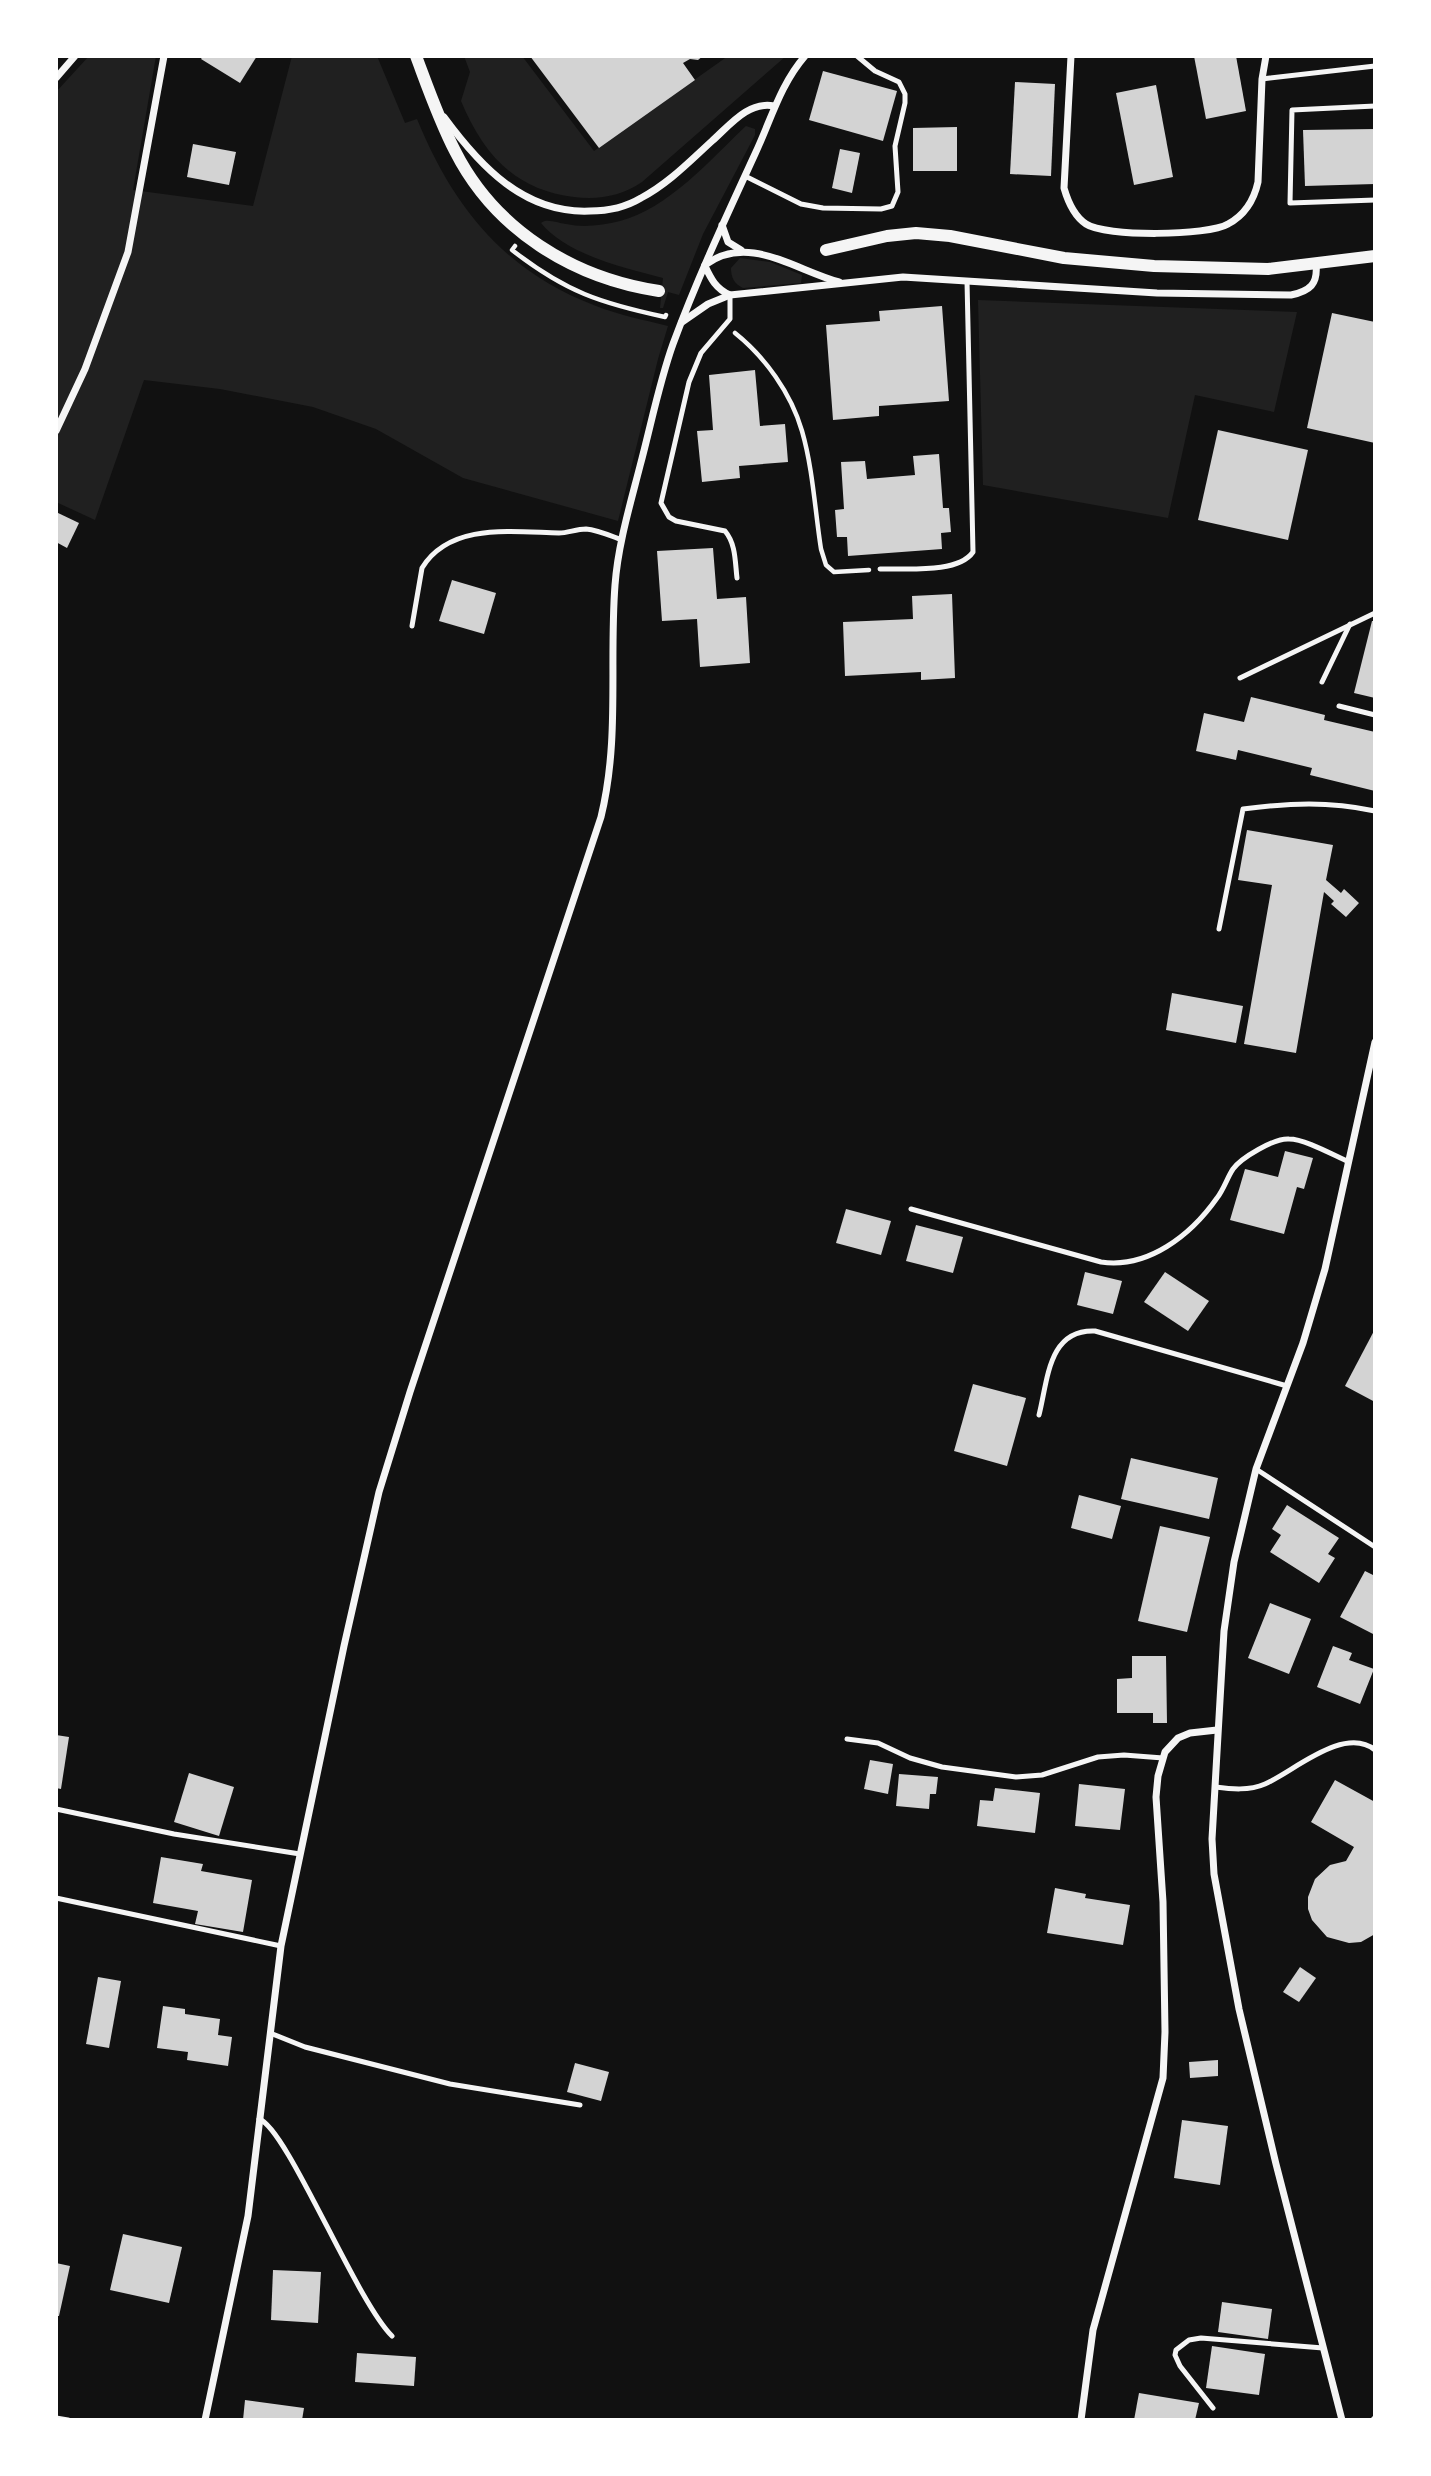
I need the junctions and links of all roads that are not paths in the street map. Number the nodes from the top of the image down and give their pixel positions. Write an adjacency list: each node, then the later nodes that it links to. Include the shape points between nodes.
1 (75, 56): 9 (street)
2 (164, 56): 27 (street, via 128,252 85,369)
3 (416, 56): 11 (street)
4 (805, 56): 12 (street)
5 (857, 56): 14 (lane, via 899,82 905,94 895,146 898,192 892,206 801,204)
6 (1071, 56): 10 (street, via 1064,188 1076,214 1103,231 1202,232 1225,226 1245,211 1258,182)
7 (1266, 56): 10 (street)
8 (1375, 66): 10 (lane)
9 (56, 78)
10 (1262, 79)
11 (433, 102): 12 (street, via 476,157 505,184 553,208 585,211 621,207 644,197 745,111); 24 (street, via 465,169 511,224 579,268 621,284)
12 (774, 106): 14 (street)
13 (1375, 106): 15 (lane, via 1292,110 1290,203)
14 (745, 176): 16 (street)
15 (1375, 200)
16 (722, 223): 18 (street, via 725,237); 20 (street)
17 (826, 250): 21 (street, via 916,233 1121,264 1233,269)
18 (741, 251): 20 (street, via 723,254); 23 (street, via 766,255)
19 (1375, 256): 21 (street)
20 (705, 265): 25 (street, via 713,282); 26 (street)
21 (1316, 265): 22 (street, via 1314,285 1286,295 1157,293)
22 (967, 281): 23 (street, via 903,278); 29 (lane, via 973,552 952,566)
23 (842, 283): 25 (street)
24 (659, 291)
25 (730, 295): 26 (street); 30 (lane, via 732,313 726,326 701,354 689,382 662,503 676,521 725,531 732,542)
26 (682, 322): 28 (street, via 660,388)
27 (56, 431)
28 (622, 540): 33 (lane, via 583,529 561,533 503,530 457,541 440,549 422,568); 53 (street, via 615,584 614,735 601,817 379,1493)
29 (880, 569)
30 (737, 578)
31 (1375, 613): 32 (lane)
32 (1350, 624): 34 (lane); 35 (lane)
33 (412, 626)
34 (1240, 678)
35 (1322, 682)
36 (1339, 706): 37 (lane)
37 (1375, 715)
38 (1375, 811): 39 (lane, via 1321,803 1242,809)
39 (1219, 929)
40 (1375, 1042): 41 (street)
41 (1349, 1162): 42 (lane, via 1289,1139 1270,1143 1233,1169 1210,1208 1185,1232 1154,1255 1128,1263 1101,1262); 43 (street, via 1325,1269)
42 (911, 1209)
43 (1287, 1386): 44 (lane, via 1087,1331 1070,1336 1057,1349); 45 (street)
44 (1039, 1415)
45 (1256, 1469): 46 (lane); 47 (street, via 1230,1584)
46 (1375, 1547)
47 (1217, 1730): 50 (street, via 1183,1735); 51 (street)
48 (847, 1739): 50 (lane, via 878,1743 942,1767 1016,1777 1042,1775 1098,1757)
49 (1375, 1749): 51 (lane, via 1353,1742 1320,1753 1259,1786)
50 (1163, 1758): 65 (street, via 1156,1797 1163,1902 1164,2073 1093,2330)
51 (1215, 1787): 60 (street, via 1214,1874 1239,2009)
52 (56, 1809): 53 (lane)
53 (300, 1854): 55 (street)
54 (56, 1898): 55 (lane)
55 (281, 1946): 56 (street)
56 (270, 2033): 57 (lane, via 305,2047 450,2084); 58 (street)
57 (580, 2105)
58 (259, 2119): 59 (lane, via 268,2124 284,2149 365,2298); 64 (street, via 247,2216)
59 (391, 2336)
60 (1323, 2348): 61 (lane, via 1201,2338 1184,2342 1176,2350 1177,2362); 66 (street)
61 (1213, 2408)
62 (56, 2418): 63 (lane)
63 (68, 2420)
64 (205, 2420)
65 (1081, 2420)
66 (1342, 2420)

